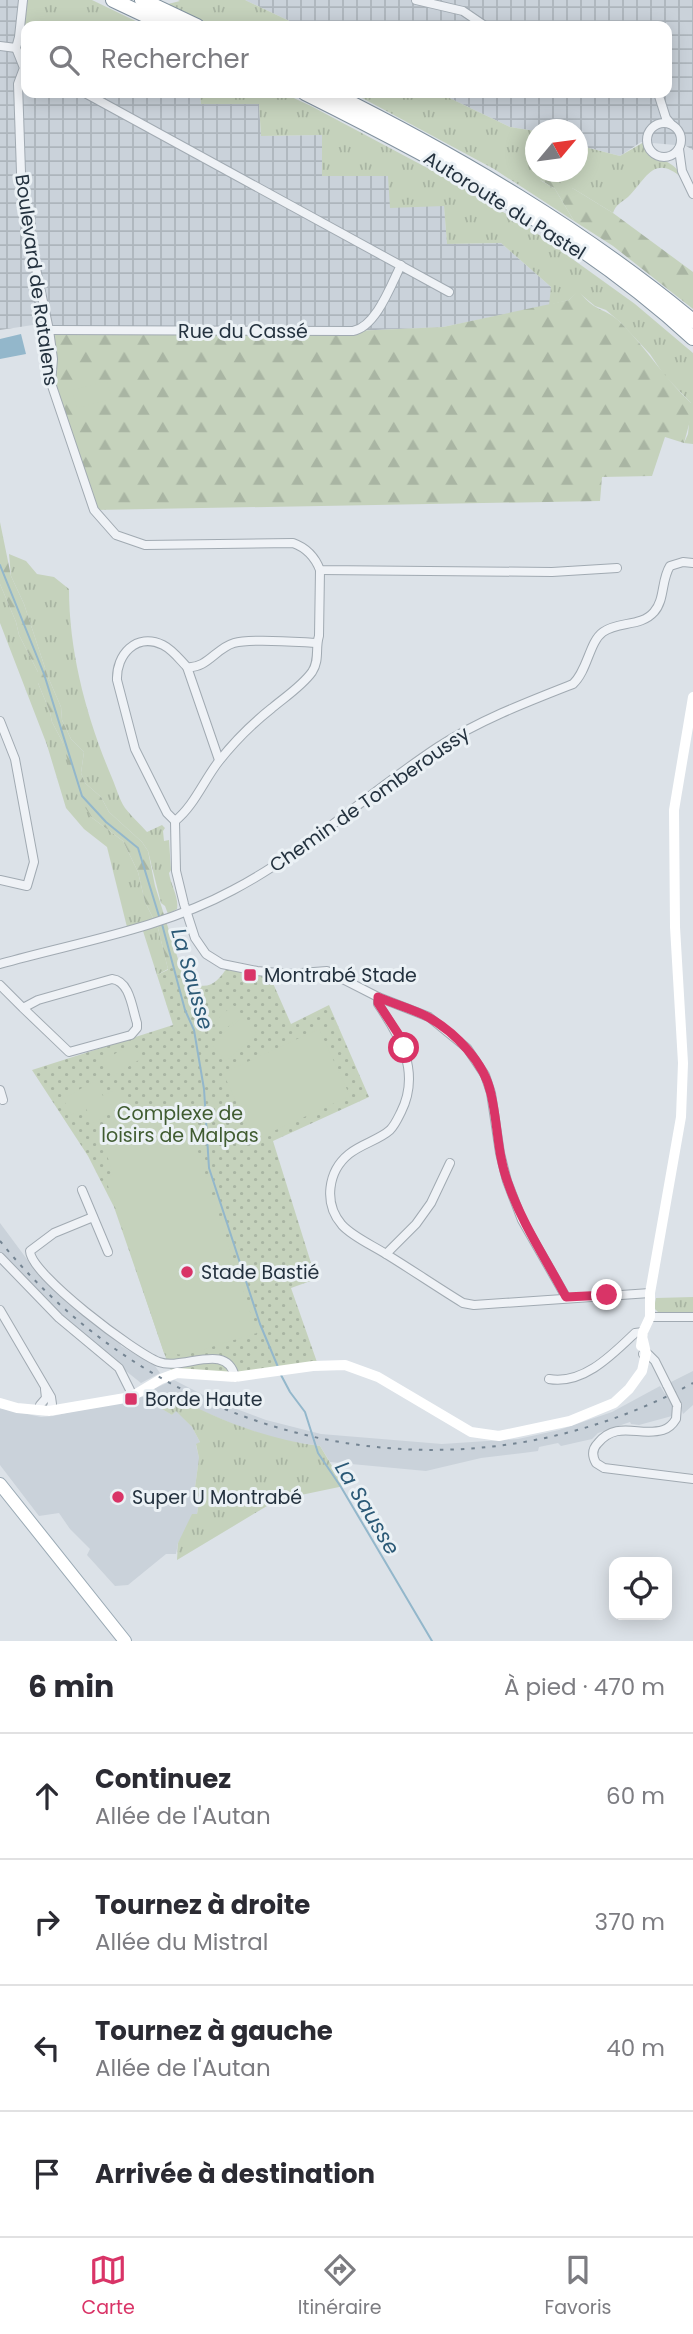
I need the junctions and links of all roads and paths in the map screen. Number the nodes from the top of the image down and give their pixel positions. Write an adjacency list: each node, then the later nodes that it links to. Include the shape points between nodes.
1 (23, 0): 9 (street, Boulevard de Ratalens)
2 (113, 0): 5 (highway)
3 (142, 0): 6 (highway)
4 (416, 0): 7 (street, via 463,10)
5 (157, 21)
6 (186, 21)
7 (478, 21)
8 (0, 46): 9 (street)
9 (16, 48): 10 (street, Boulevard de Ratalens)
10 (21, 59)
11 (21, 77): 26 (street, Boulevard de Ratalens, via 22,202)
12 (94, 98): 23 (street)
13 (315, 98): 27 (highway, Autoroute du Pastel, via 494,194 578,248)
14 (341, 98): 25 (highway, Autoroute du Pastel, via 523,198 605,253)
15 (660, 98): 16 (street)
16 (662, 105): 17 (street); 18 (street)
17 (657, 124): 18 (street); 20 (street, via 647,142 654,153)
18 (671, 124): 19 (street, via 680,133)
19 (679, 149): 20 (street); 21 (street)
20 (666, 157): 21 (street)
21 (682, 171): 22 (street)
22 (693, 194)
23 (401, 265): 24 (street); 26 (street, Rue du Cassé, via 370,323 360,330)
24 (449, 292)
25 (693, 321)
26 (49, 330): 30 (street, Boulevard de Ratalens, via 51,383 87,495 108,528 145,545 293,543 314,557)
27 (693, 338)
28 (693, 564): 38 (street, Chemin de Tomberoussy, via 670,566 653,615 603,632 573,684 458,735 273,867)
29 (617, 568): 30 (street, via 552,572)
30 (320, 570): 31 (street)
31 (316, 643): 32 (street, via 236,642 200,667); 35 (street, via 318,660 311,674)
32 (187, 667): 35 (street); 36 (street, via 166,646 144,641 129,647 117,670 135,749)
33 (693, 697): 51 (street, via 674,831 681,1117)
34 (0, 721): 37 (street, via 15,759 34,862 27,886)
35 (219, 760): 36 (street, via 184,814)
36 (174, 821): 38 (street, via 176,871)
37 (0, 880)
38 (187, 912): 39 (street); 41 (street, via 200,947 222,964 280,974 327,971)
39 (0, 964)
40 (1, 985): 42 (street)
41 (378, 997): 49 (street, via 404,1048 408,1097 389,1131 351,1152 338,1166 330,1199 343,1226); 52 (street, via 429,1017 478,1062 491,1093 507,1181 522,1220)
42 (23, 1008): 42 (street, via 69,1052 131,1035 137,1028 125,985 118,979 38,999)
43 (0, 1090): 44 (street)
44 (3, 1100)
45 (450, 1163): 49 (street, via 431,1203)
46 (82, 1190): 47 (street)
47 (93, 1217): 48 (street); 58 (street, via 54,1233 30,1251 39,1270 118,1336 159,1362 221,1359 231,1366)
48 (108, 1252)
49 (386, 1254): 52 (street, via 463,1303)
50 (0, 1257): 61 (street, via 80,1337 119,1368)
51 (650, 1293): 52 (street); 54 (street)
52 (566, 1297)
53 (0, 1310): 63 (street, via 45,1389)
54 (649, 1317): 55 (street); 56 (street)
55 (693, 1317)
56 (643, 1336): 57 (street); 59 (street, via 635,1334 594,1368 562,1381)
57 (643, 1356): 58 (street, via 642,1371 614,1403 551,1427 499,1436 471,1432 356,1368 328,1364); 64 (street, bridge, via 659,1369 677,1405 676,1419 666,1429 613,1432 596,1444 596,1463 604,1468)
58 (235, 1377): 60 (street, via 180,1373)
59 (549, 1379)
60 (154, 1383): 61 (street); 63 (street, via 131,1397)
61 (130, 1390): 63 (street)
62 (0, 1401): 63 (street, via 17,1408)
63 (47, 1407)
64 (693, 1479)
65 (0, 1484): 66 (main road)
66 (125, 1641)

